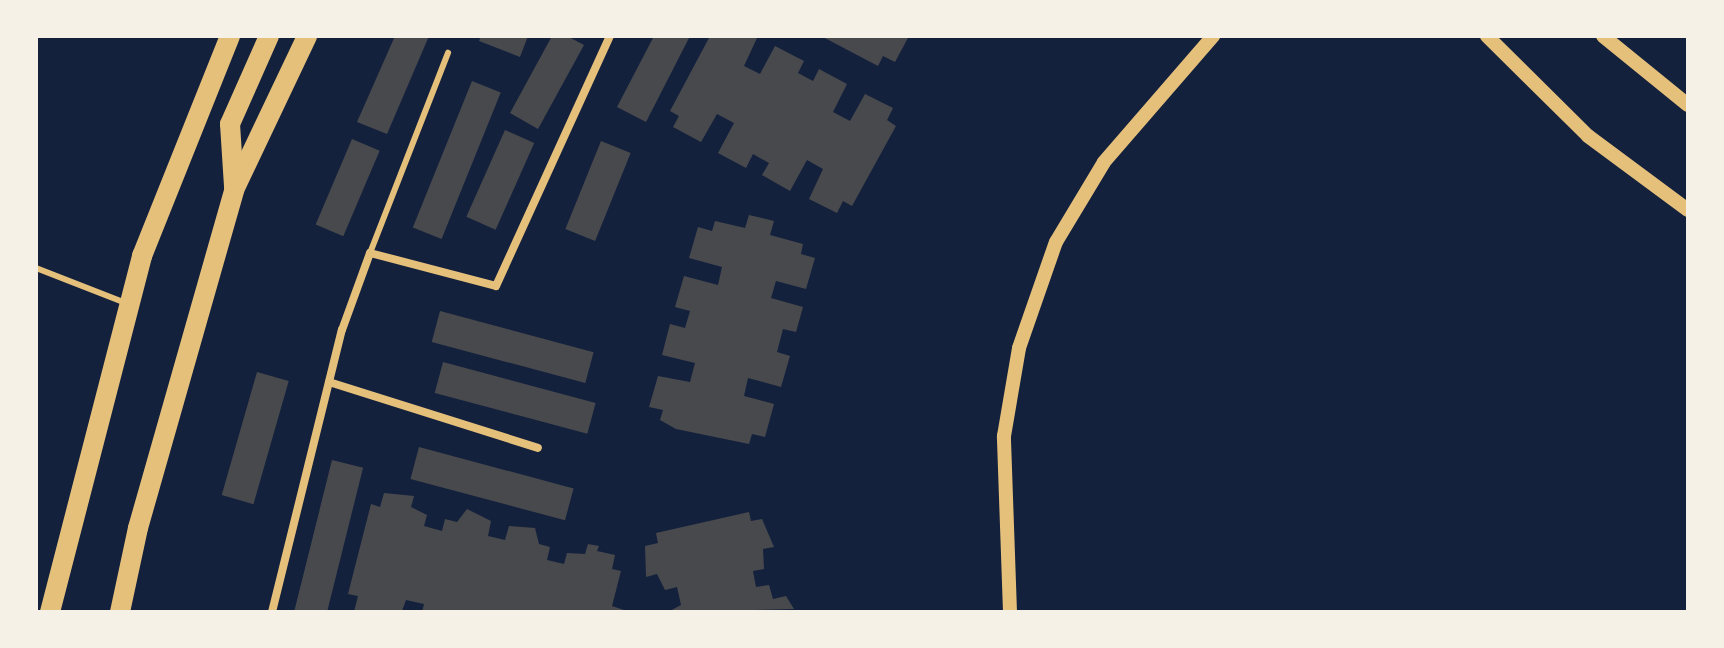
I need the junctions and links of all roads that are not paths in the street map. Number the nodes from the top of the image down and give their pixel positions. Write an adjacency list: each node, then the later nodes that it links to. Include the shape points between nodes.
1 (230, 36): 14 (main road, via 142,256)
2 (269, 36): 10 (main road, via 230,124)
3 (307, 36): 10 (main road)
4 (610, 36): 12 (street, via 496,286)
5 (1213, 36): 20 (street, via 1104,162 1056,242 1037,295 1019,348 1004,436)
6 (1487, 36): 11 (street, via 1588,136)
7 (1603, 36): 9 (street)
8 (448, 53): 12 (lane)
9 (1688, 105)
10 (234, 190): 18 (main road, via 138,528)
11 (1688, 210)
12 (370, 253): 15 (street)
13 (36, 268): 14 (lane)
14 (129, 304): 17 (main road)
15 (329, 382): 16 (street); 19 (street)
16 (538, 448)
17 (50, 612)
18 (120, 612)
19 (272, 612)
20 (1010, 612)

